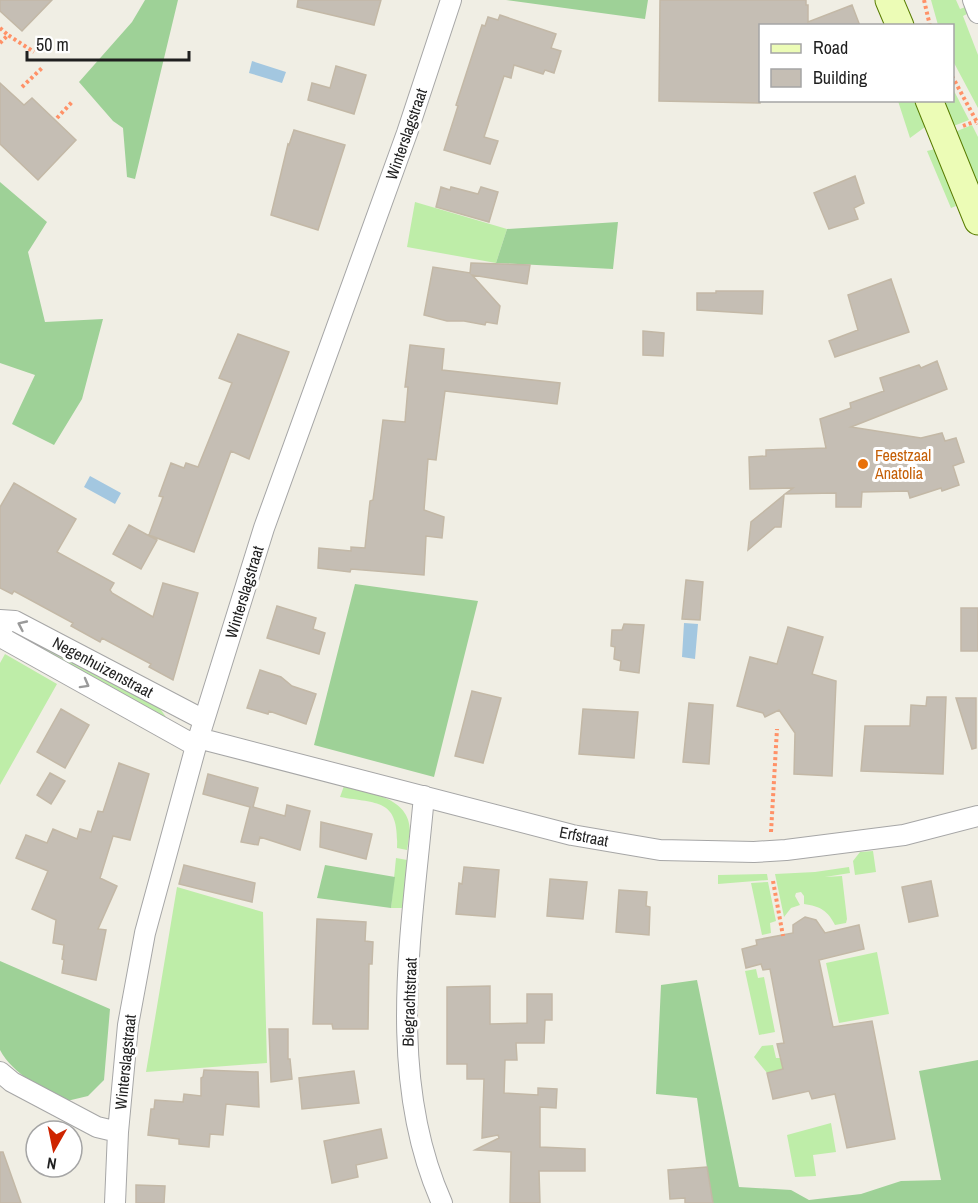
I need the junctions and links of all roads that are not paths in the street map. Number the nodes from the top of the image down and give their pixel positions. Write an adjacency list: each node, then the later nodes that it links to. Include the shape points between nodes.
1 (451, 0): 10 (street, Winterslagstraat, via 264,528)
2 (890, 0): 5 (street)
3 (973, 0): 4 (street)
4 (978, 13)
5 (899, 24)
6 (930, 102): 7 (street)
7 (978, 221)
8 (0, 620): 10 (street, Negenhuizenstraat, one-way to 8, via 15,621)
9 (0, 632): 10 (street, Negenhuizenstraat, one-way to 10, via 6,640)
10 (199, 735): 11 (street, Erfstraat); 14 (street, Winterslagstraat, via 145,933 128,1025)
11 (424, 796): 12 (street, Erfstraat, via 572,835 660,849 786,850 904,835); 16 (street, Biegrachtstraat, via 409,972 407,1056 417,1122)
12 (978, 816)
13 (0, 1072): 14 (street, via 97,1127)
14 (118, 1132): 15 (street, Winterslagstraat)
15 (115, 1203)
16 (442, 1203)

